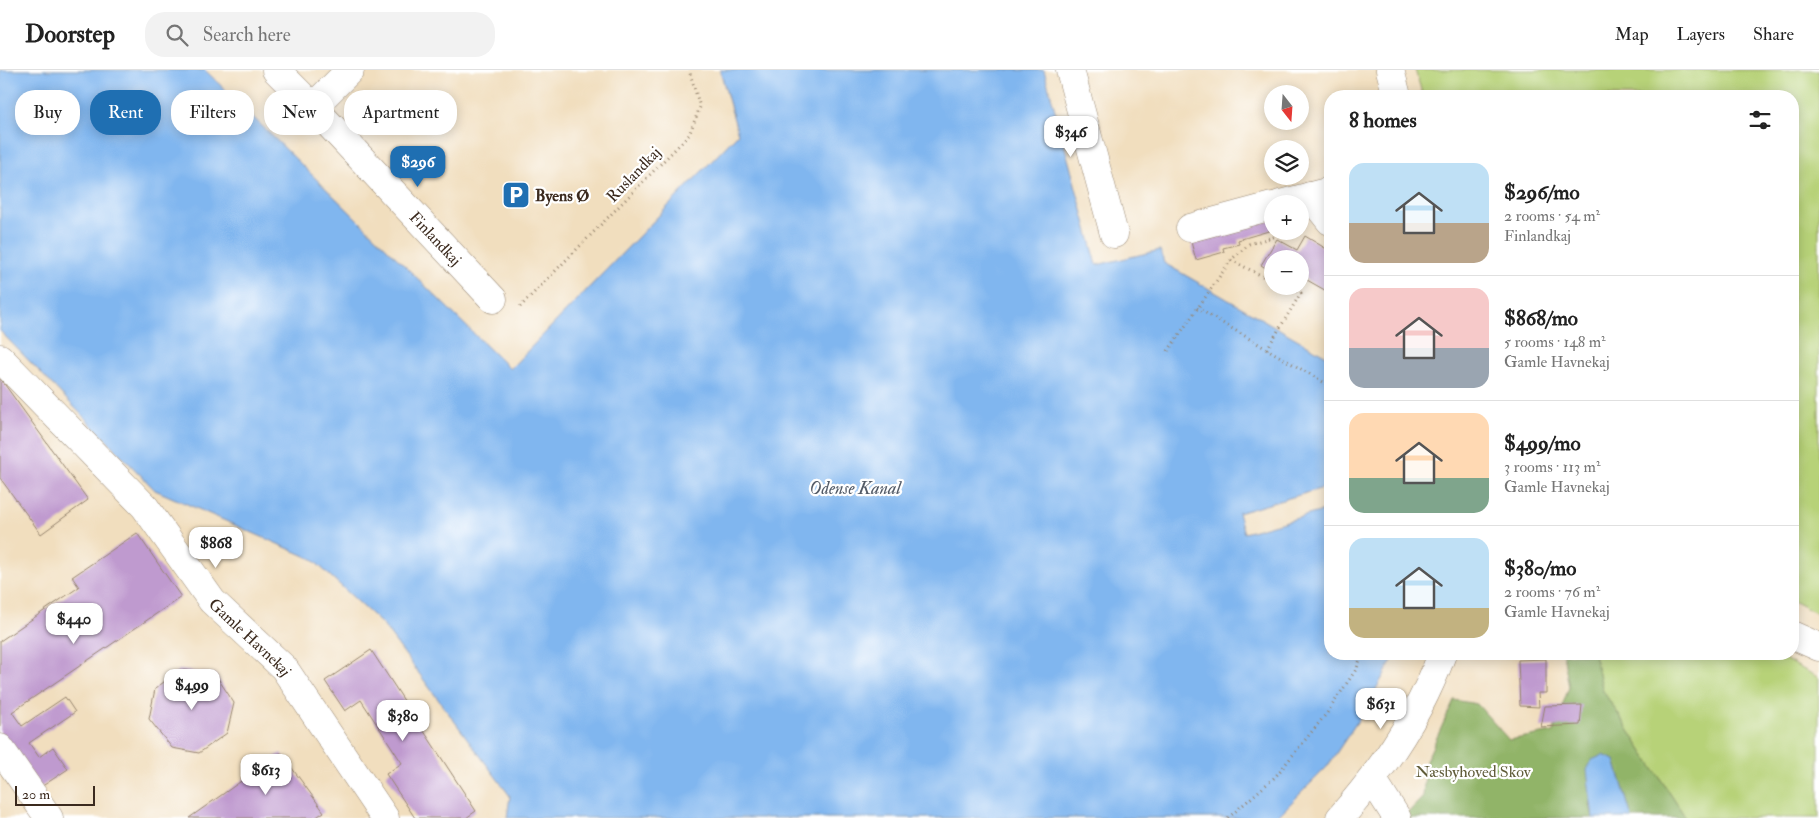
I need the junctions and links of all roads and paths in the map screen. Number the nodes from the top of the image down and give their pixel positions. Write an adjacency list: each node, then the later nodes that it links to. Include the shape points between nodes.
1 (276, 70): 6 (street, Finlandkaj)
2 (350, 70): 7 (street)
3 (689, 70): 19 (path, Ruslandkaj, via 700,107 690,135)
4 (1070, 70): 12 (street)
5 (1390, 70): 8 (street)
6 (296, 90)
7 (330, 90)
8 (1395, 90)
9 (334, 129): 17 (street, Finlandkaj)
10 (1264, 208): 11 (street)
11 (1190, 228)
12 (1114, 234)
13 (1264, 240): 14 (path, via 1249,244)
14 (1231, 260): 15 (path); 18 (path)
15 (1264, 277)
16 (1300, 295): 20 (path)
17 (493, 298)
18 (1197, 308): 20 (path); 21 (path)
19 (518, 309)
20 (1268, 350): 23 (path)
21 (1168, 351)
22 (0, 358): 31 (street, Gamle Havnekaj, via 145,507 212,600 284,668)
23 (1324, 383)
24 (1799, 638): 25 (street)
25 (1819, 647)
26 (1360, 660): 32 (path, via 1327,713 1275,777)
27 (1440, 660): 29 (street, via 1404,732)
28 (0, 748): 30 (street)
29 (1373, 780): 33 (street); 34 (street)
30 (49, 818)
31 (385, 818)
32 (1228, 818)
33 (1340, 818)
34 (1397, 818)

